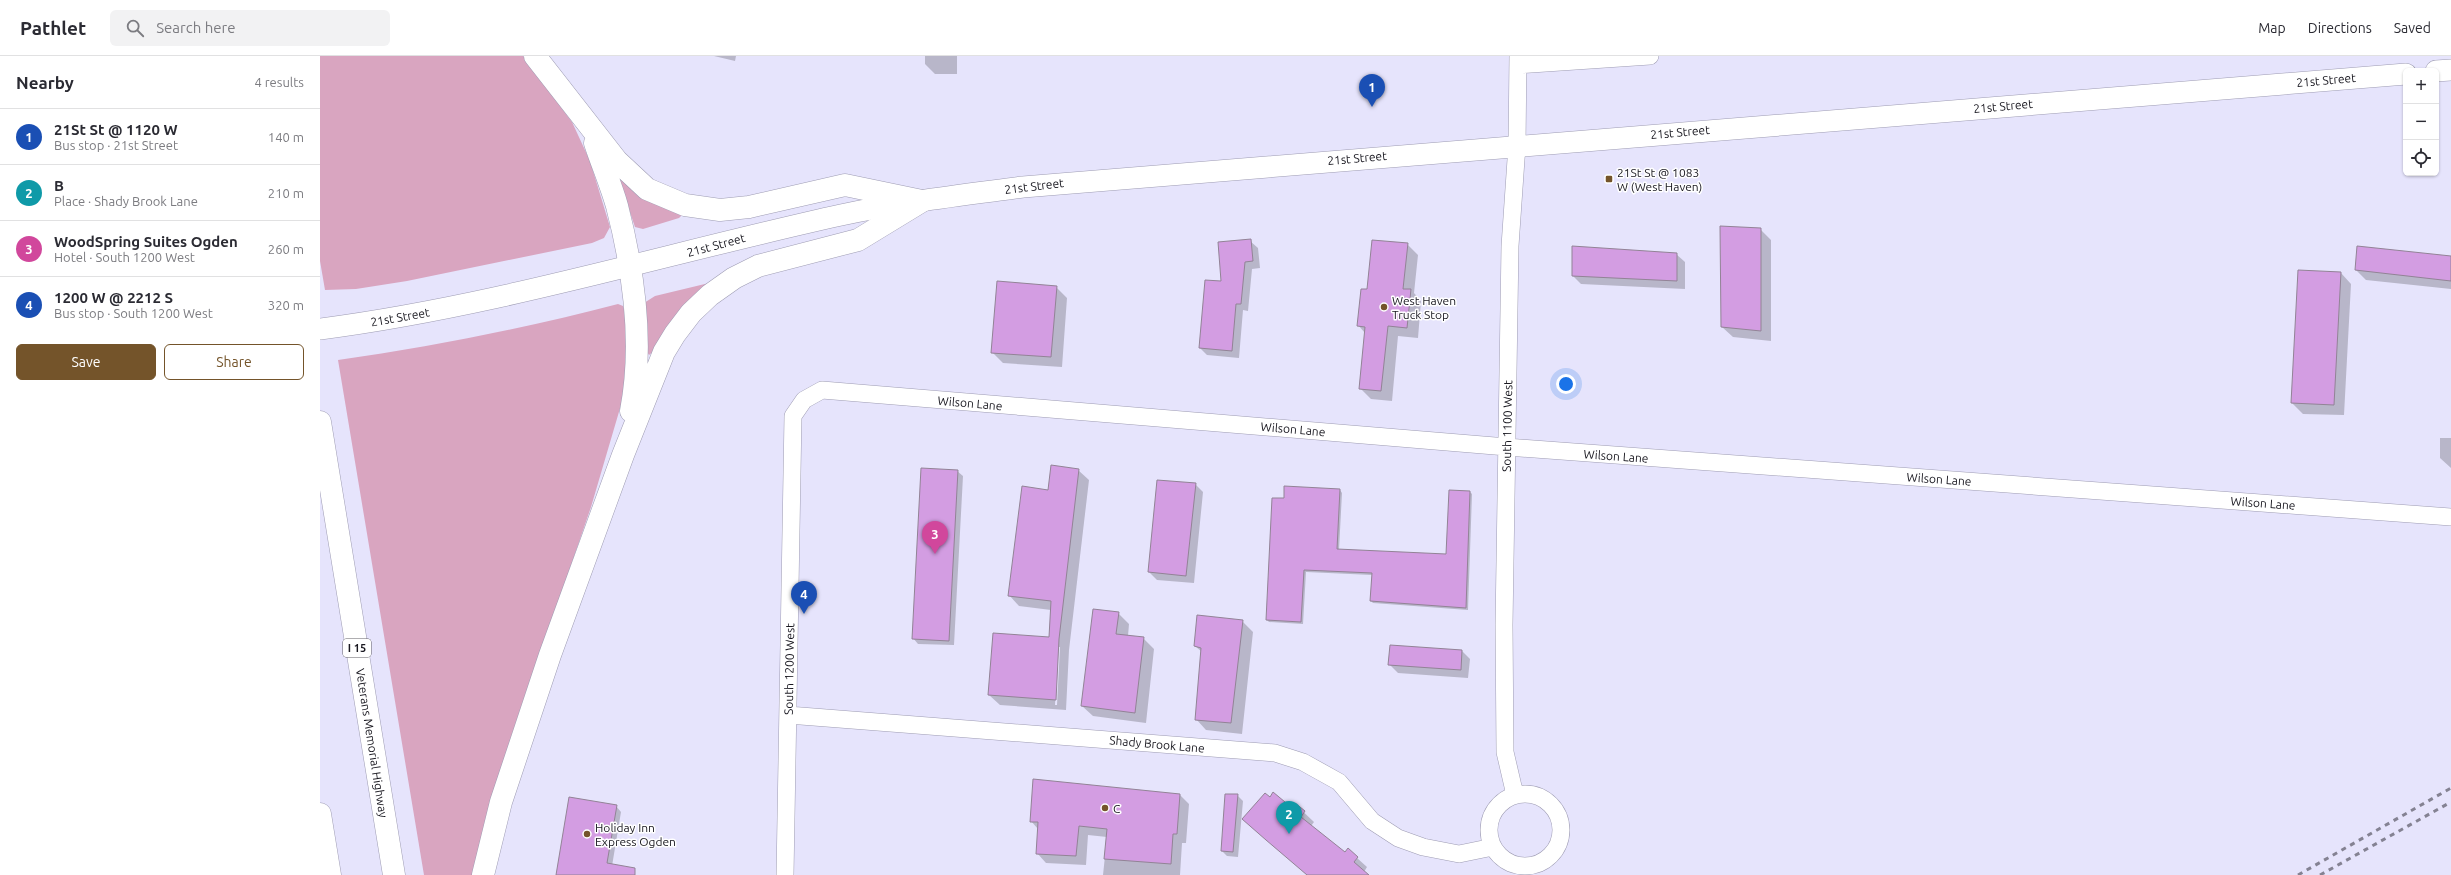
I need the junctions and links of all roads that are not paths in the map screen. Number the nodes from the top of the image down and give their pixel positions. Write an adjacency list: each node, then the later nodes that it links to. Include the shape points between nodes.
1 (535, 56): 7 (highway)
2 (1650, 56): 3 (street)
3 (1518, 61): 8 (street, South 1100 West)
4 (2451, 70): 5 (main road)
5 (2439, 72)
6 (2403, 74): 8 (main road, 21st Street)
7 (587, 124): 9 (highway, via 616,161 647,189 685,205 720,210 749,207 844,185); 10 (highway, via 616,206)
8 (1517, 146): 9 (main road, 21st Street, via 1104,179); 14 (street, South 1100 West, via 1510,246)
9 (922, 201): 10 (main road, 21st Street, via 754,235); 15 (highway, via 858,240 758,266 734,278 710,295 691,313 664,352)
10 (630, 268): 11 (main road, 21st Street, via 430,312); 15 (highway, via 638,354 635,393)
11 (320, 329)
12 (793, 416): 14 (street, Wilson Lane, via 804,400 822,390); 17 (street, South 1200 West)
13 (320, 422): 23 (highway, Veterans Memorial Highway / I 15)
14 (1507, 448): 16 (street, Wilson Lane); 18 (street, South 1100 West, via 1505,752)
15 (623, 455): 24 (highway, via 550,655 504,794)
16 (2451, 517)
17 (788, 715): 20 (street, Shady Brook Lane, via 1275,753 1304,762 1339,782 1372,821 1398,838 1423,847 1460,854); 25 (street, South 1200 West)
18 (1515, 795): 20 (street, via 1504,800 1495,809 1490,820 1489,835); 21 (street, via 1534,794 1546,800 1552,805 1560,821 1561,834 1558,846)
19 (320, 814): 22 (highway)
20 (1493, 847): 21 (street, via 1502,858)
21 (1535, 870)
22 (330, 875)
23 (394, 875)
24 (483, 875)
25 (785, 875)

